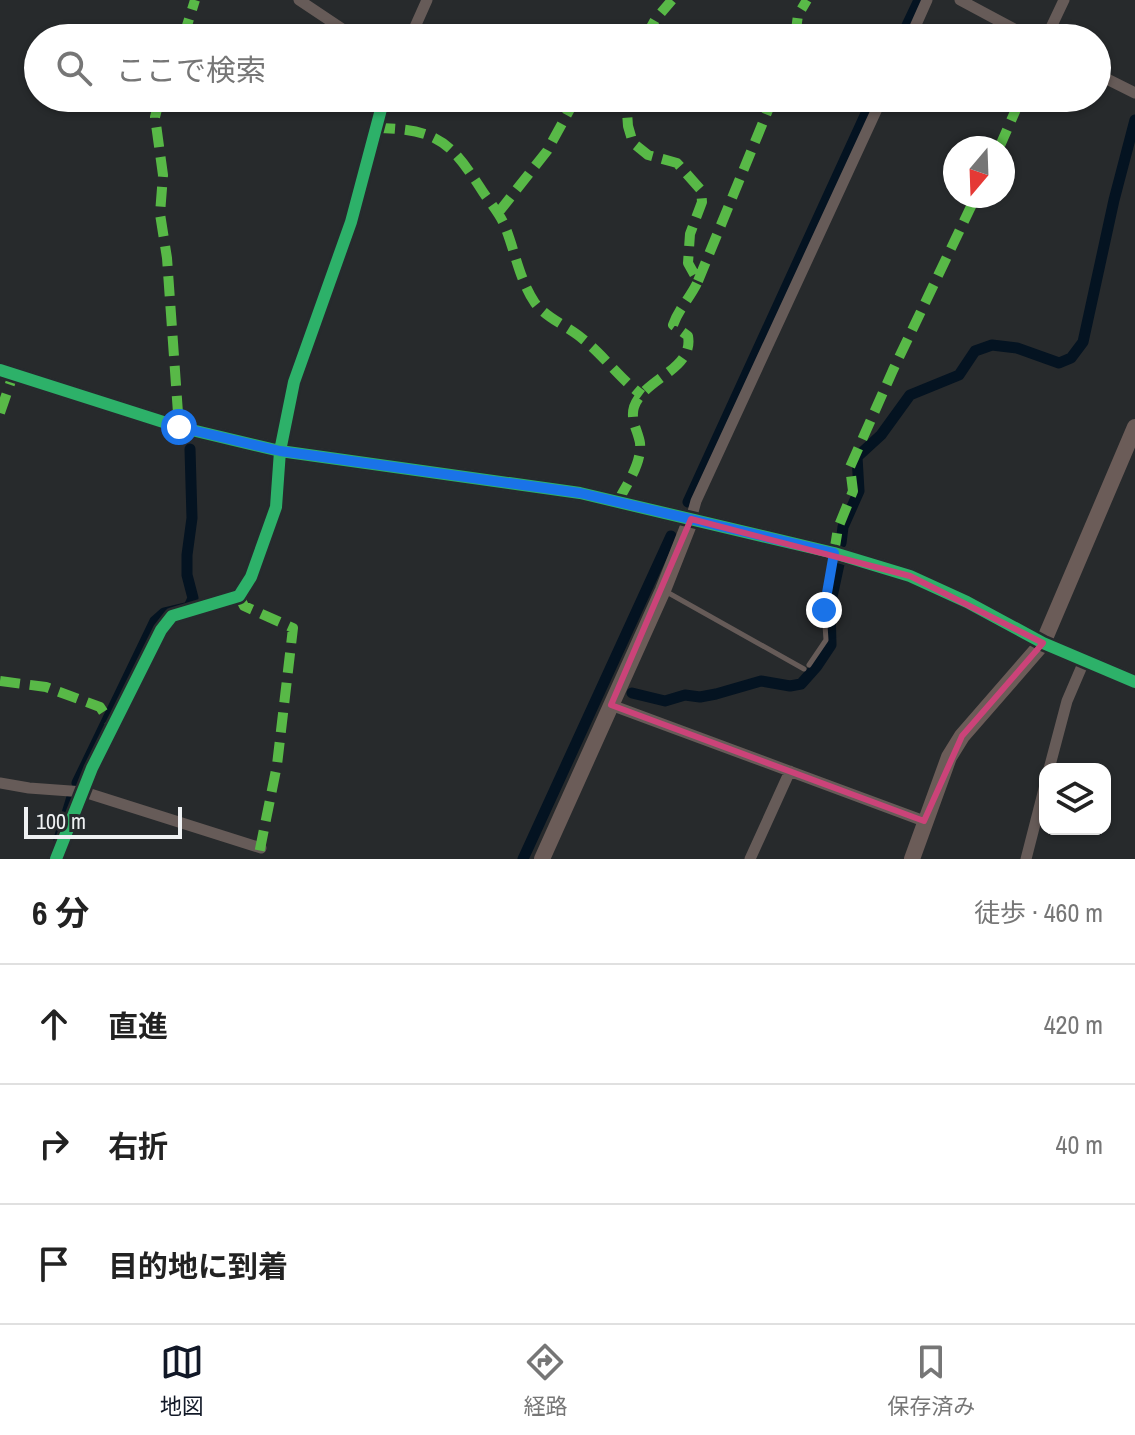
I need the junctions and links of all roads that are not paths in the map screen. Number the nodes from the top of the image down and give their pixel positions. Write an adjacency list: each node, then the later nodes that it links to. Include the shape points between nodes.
1 (299, 0): 6 (street)
2 (427, 0): 7 (street)
3 (927, 0): 8 (street)
4 (960, 0): 9 (street)
5 (1064, 0): 10 (street)
6 (335, 24)
7 (416, 24)
8 (916, 24)
9 (1005, 24)
10 (1053, 24)
11 (1111, 81): 12 (street)
12 (1135, 93)
13 (380, 112): 17 (street, via 351,222 294,382)
14 (876, 112): 18 (street)
15 (0, 370): 17 (street, via 179,427)
16 (1135, 427): 21 (street)
17 (280, 451): 18 (street, via 580,493); 28 (street, via 276,507 251,577 239,596 166,622)
18 (691, 519): 19 (street); 20 (street)
19 (834, 553): 20 (lane, via 824,610 826,640 807,667); 21 (street, via 910,576)
20 (663, 590): 24 (street)
21 (1043, 643): 22 (street); 30 (street, via 962,736)
22 (1085, 659): 23 (street); 25 (street)
23 (1135, 682)
24 (611, 705): 26 (street); 33 (street)
25 (1051, 763)
26 (790, 771): 30 (street); 34 (street)
27 (0, 783): 28 (street)
28 (84, 792): 31 (street); 32 (street)
29 (1039, 808): 36 (street)
30 (924, 821): 35 (street)
31 (261, 848)
32 (56, 859)
33 (542, 859)
34 (750, 859)
35 (912, 859)
36 (1026, 859)

